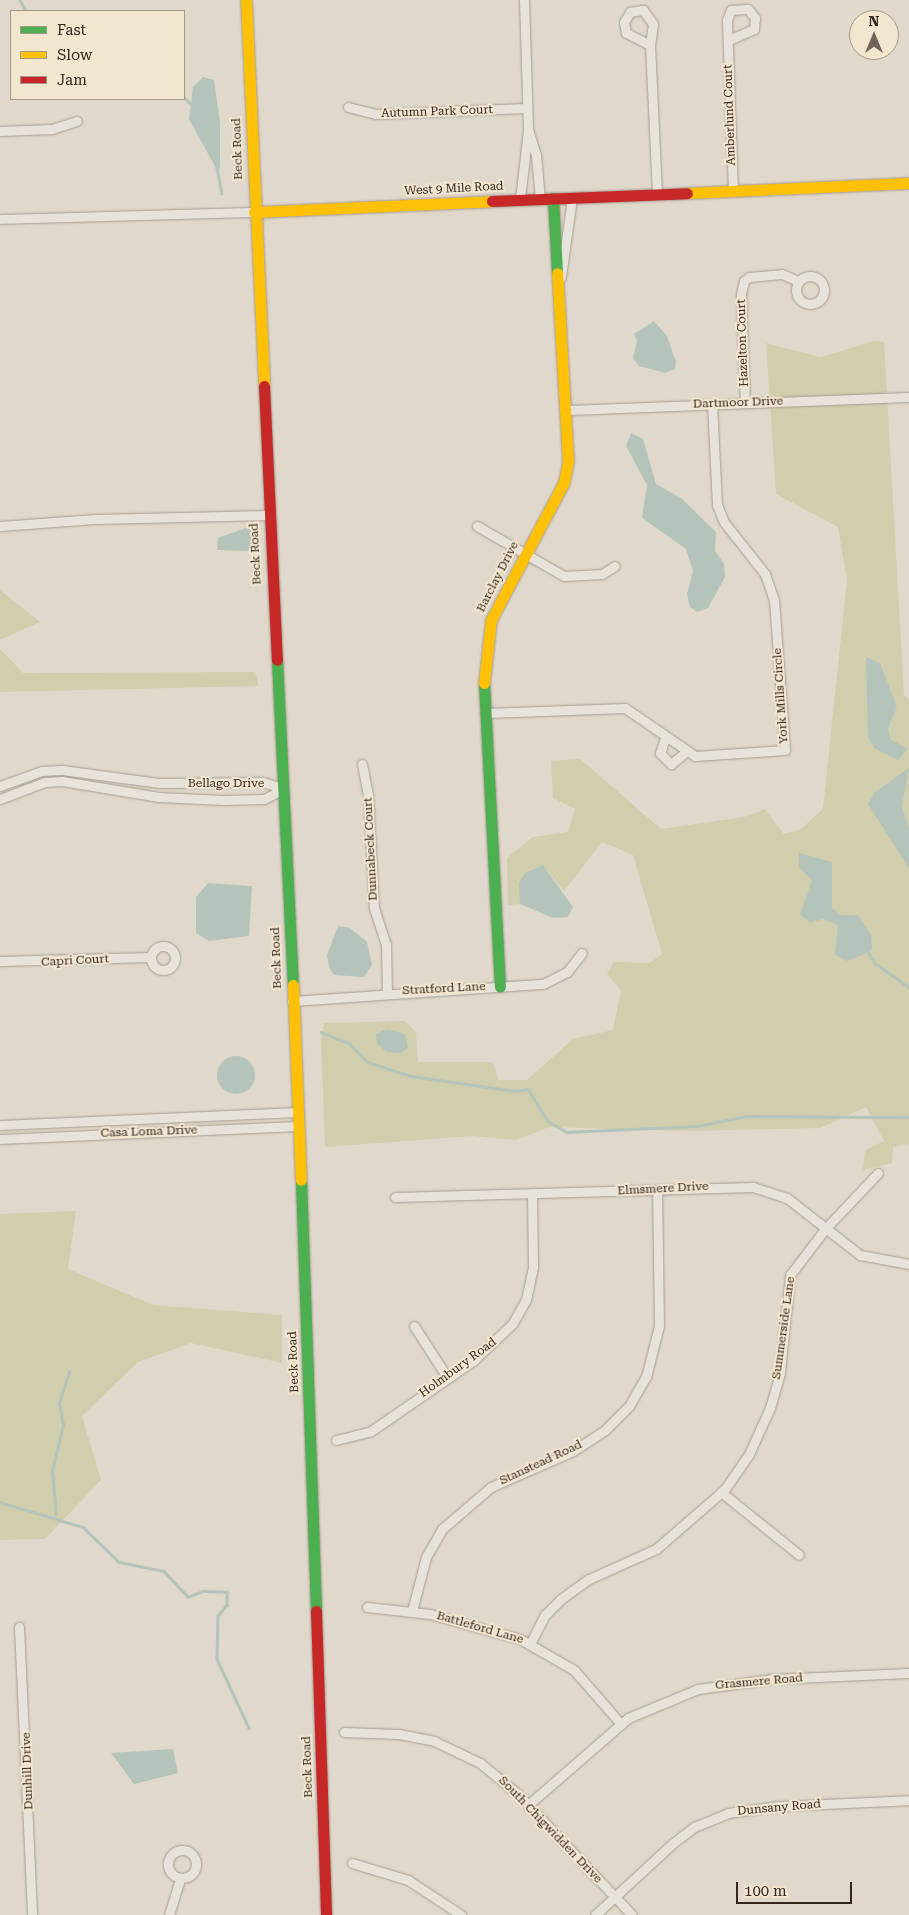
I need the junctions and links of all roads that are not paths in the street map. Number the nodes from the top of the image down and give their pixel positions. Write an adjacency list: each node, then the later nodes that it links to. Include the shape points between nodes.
1 (246, 0): 17 (main road, Beck Road)
2 (524, 0): 6 (street)
3 (731, 39): 11 (street, Amberlund Court)
4 (650, 45): 12 (street)
5 (348, 107): 6 (street, Autumn Park Court, via 376,114)
6 (526, 108): 8 (street)
7 (77, 121): 9 (street, via 52,129)
8 (528, 129): 15 (street); 16 (street, via 536,154)
9 (0, 131)
10 (909, 183): 11 (main road, West 9 Mile Road)
11 (733, 191): 12 (main road, West 9 Mile Road)
12 (657, 194): 14 (main road, West 9 Mile Road)
13 (553, 198): 14 (main road, West 9 Mile Road); 16 (main road, West 9 Mile Road); 19 (main road, Barclay Drive)
14 (572, 198): 19 (street, Barclay Drive)
15 (520, 199): 16 (main road, West 9 Mile Road); 17 (main road, West 9 Mile Road)
16 (540, 199)
17 (254, 212): 18 (street, West 9 Mile Road); 25 (main road, Beck Road)
18 (0, 219)
19 (561, 277): 24 (main road, Barclay Drive)
20 (798, 281): 22 (street, Hazelton Court, via 782,274 748,276 744,281 741,294)
21 (909, 397): 22 (street, Dartmoor Drive)
22 (745, 403): 23 (street, Dartmoor Drive)
23 (712, 404): 24 (street, Dartmoor Drive); 32 (street, York Mills Circle, via 717,505 724,522 765,574 774,600 785,750 716,757)
24 (567, 410): 28 (main road, Barclay Drive, via 564,482)
25 (268, 515): 26 (street, via 95,519); 35 (main road, Beck Road)
26 (0, 526)
27 (477, 526): 28 (street)
28 (524, 555): 29 (street, via 564,576 602,574); 30 (main road, Barclay Drive, via 491,620 483,670)
29 (615, 566)
30 (486, 713): 31 (street, York Mills Circle, via 625,708 655,725); 40 (main road, Barclay Drive)
31 (665, 738): 32 (street, York Mills Circle); 32 (street, via 660,753 671,764)
32 (686, 752)
33 (362, 764): 41 (street, Dunnabeck Court, via 368,794 374,908 386,944)
34 (0, 786): 35 (street, Bellago Drive, via 42,771 62,770 160,783 263,782)
35 (284, 789): 36 (street, Bellago Drive, via 264,799 223,800 159,797 62,781 45,782); 42 (main road, Beck Road)
36 (0, 799)
37 (582, 953): 40 (street, Stratford Lane, via 578,962 556,980)
38 (150, 957): 39 (street, Capri Court)
39 (0, 961)
40 (500, 987): 41 (street, Stratford Lane)
41 (387, 992): 42 (street, Stratford Lane)
42 (292, 1001): 43 (main road, Beck Road)
43 (298, 1112): 44 (street, Casa Loma Drive); 45 (main road, Beck Road)
44 (0, 1125)
45 (298, 1126): 46 (street, Casa Loma Drive); 73 (main road, Beck Road)
46 (0, 1139)
47 (878, 1174): 51 (street, Summerside Lane)
48 (656, 1190): 49 (street, Elmsmere Drive); 51 (street, Elmsmere Drive, via 754,1188 787,1198); 59 (street, Stanstead Road, via 659,1326 646,1377 629,1406 605,1430 574,1451 491,1487 442,1529 426,1557)
49 (532, 1194): 50 (street, Elmsmere Drive); 54 (street, Holmbury Road, via 533,1267 526,1300 496,1342)
50 (395, 1197)
51 (825, 1229): 52 (street, Elmsmere Drive, via 860,1255); 56 (street, Summerside Lane, via 790,1275 780,1372 770,1408 749,1454)
52 (909, 1264)
53 (414, 1326): 54 (street)
54 (448, 1378): 55 (street, Holmbury Road, via 370,1431)
55 (336, 1440)
56 (722, 1492): 57 (street); 61 (street, Summerside Lane, via 656,1549 589,1579 567,1595 545,1615)
57 (799, 1555)
58 (367, 1607): 59 (street, Battleford Lane)
59 (412, 1611): 61 (street, Battleford Lane)
60 (19, 1627): 71 (street, Dunhill Drive)
61 (530, 1644): 63 (street, Battleford Lane, via 574,1670)
62 (909, 1672): 63 (street, Grasmere Road, via 723,1683 654,1706)
63 (621, 1724): 66 (street, Grasmere Road)
64 (344, 1732): 66 (street, South Chigwidden Drive, via 399,1734 456,1750 500,1778)
65 (909, 1800): 69 (street, Dunsany Road, via 779,1806 728,1813 694,1828 673,1843)
66 (528, 1805): 69 (street, South Chigwidden Drive)
67 (352, 1863): 70 (street, via 408,1880)
68 (180, 1878): 72 (street)
69 (615, 1897): 75 (street, Dunsany Road); 76 (street, South Chigwidden Drive)
70 (448, 1911): 74 (street)
71 (32, 1915)
72 (169, 1915)
73 (326, 1915)
74 (461, 1915)
75 (595, 1915)
76 (632, 1915)

